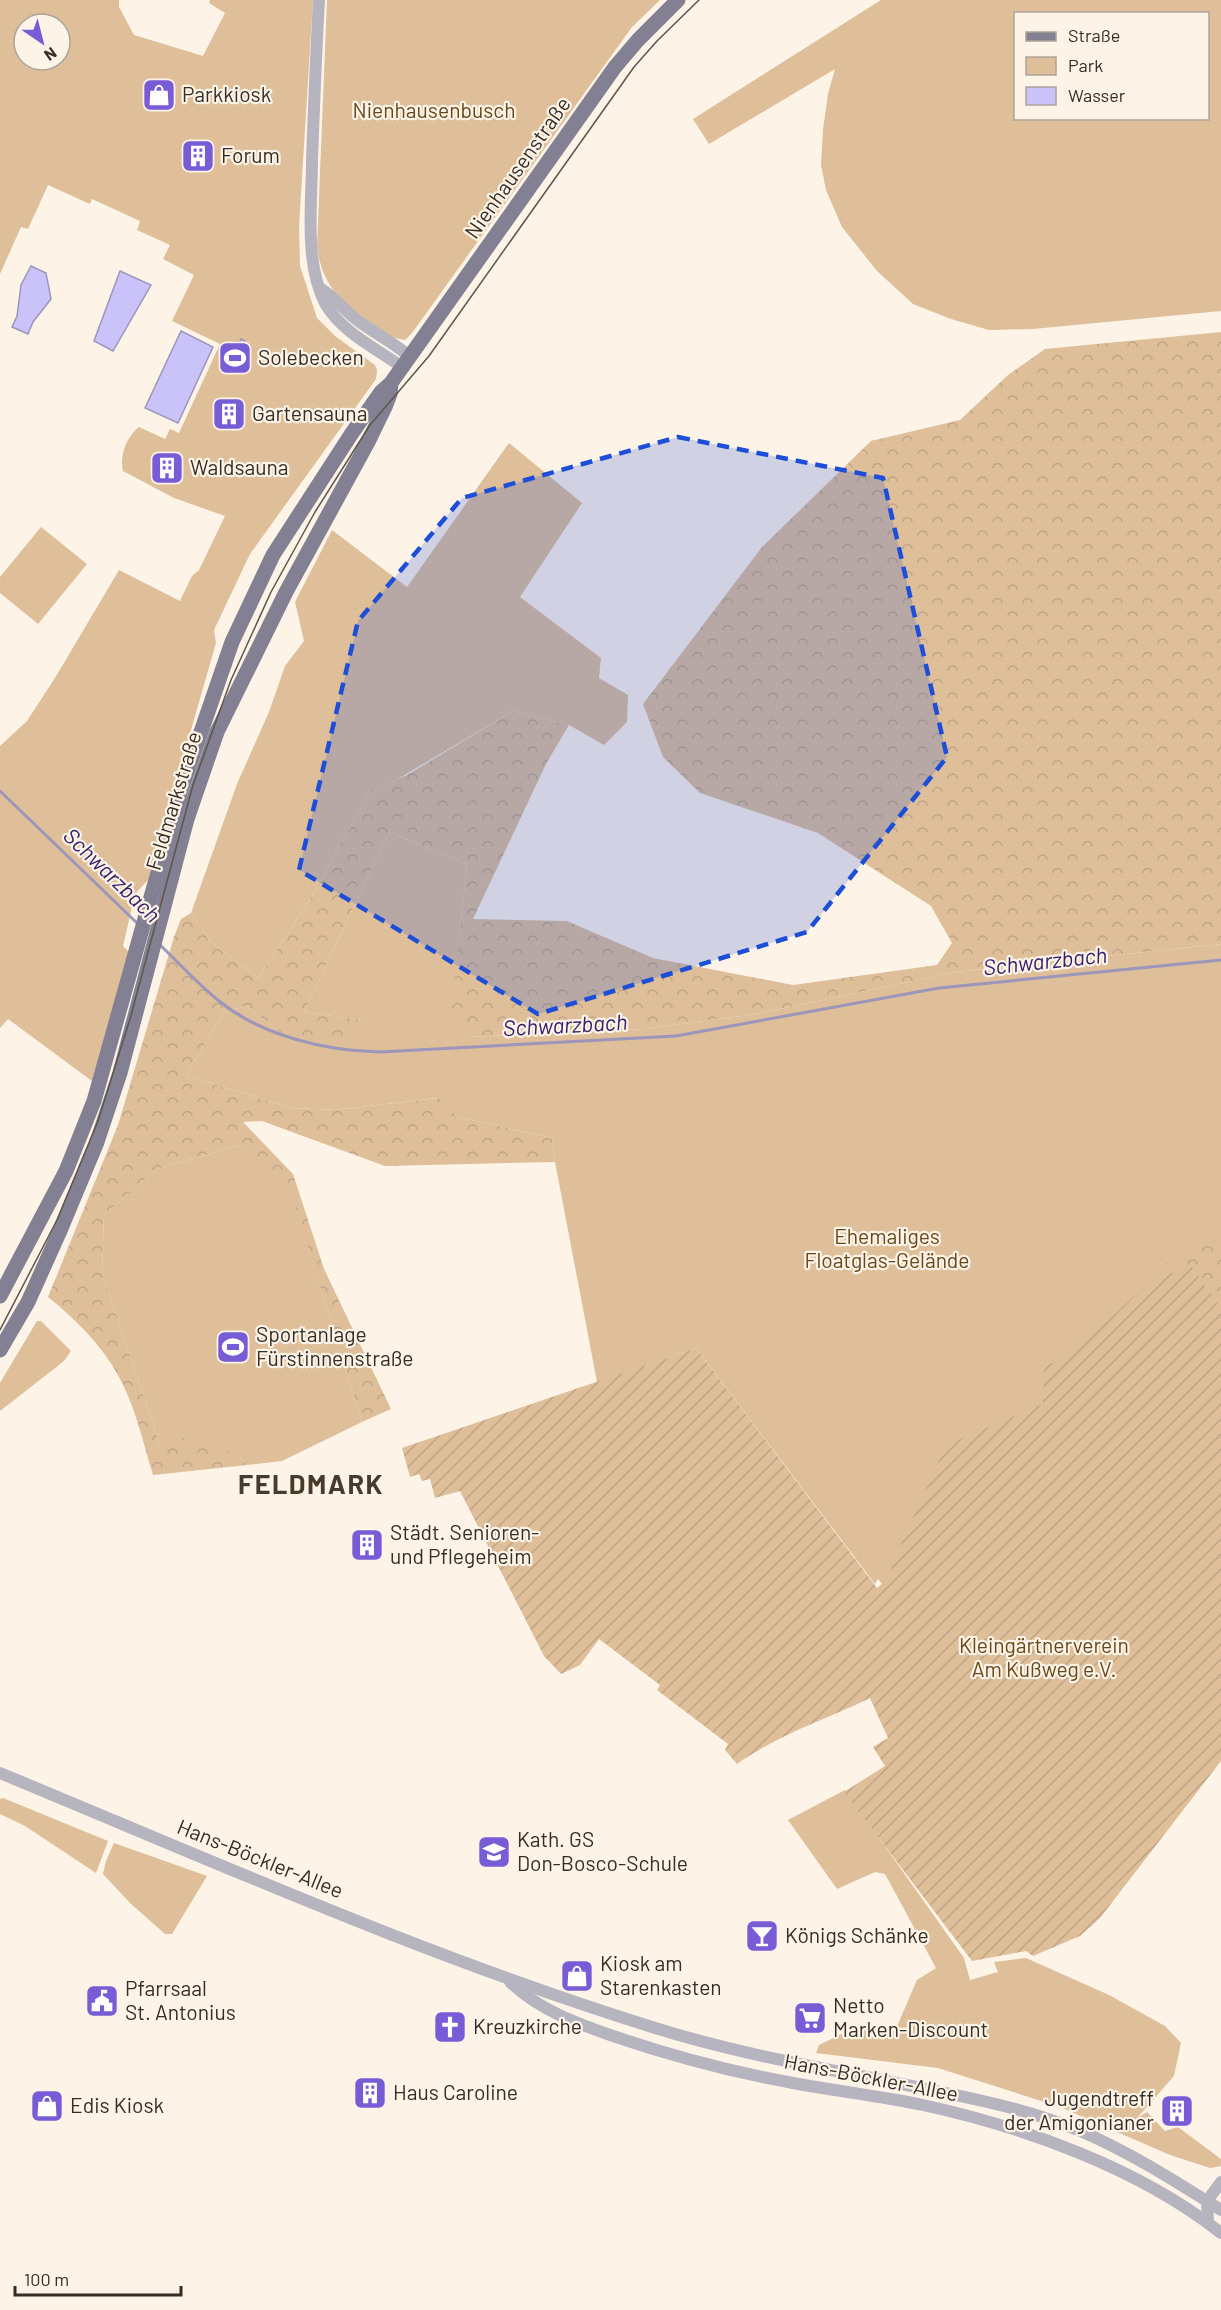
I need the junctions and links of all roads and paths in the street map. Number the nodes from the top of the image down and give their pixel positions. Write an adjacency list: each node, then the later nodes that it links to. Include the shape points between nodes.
1 (319, 0): 3 (street, via 310,242 315,273 324,302 340,322)
2 (678, 0): 3 (main road, Nienhausenstraße, via 615,67)
3 (405, 362): 4 (main road, Feldmarkstraße)
4 (391, 383): 5 (main road, Feldmarkstraße, via 352,433 273,555 232,642 181,790 106,1063 82,1132 55,1193); 6 (main road, Feldmarkstraße, via 385,407 368,442 286,592 217,732 187,819 120,1073 97,1142 28,1302)
5 (0, 1296)
6 (0, 1350)
7 (0, 1773): 8 (street, Hans-Böckler-Allee)
8 (507, 1979): 9 (street, Hans-Böckler-Allee); 10 (street, Hans-Böckler-Allee, via 525,1997)
9 (570, 2000): 10 (street); 12 (street, Hans-Böckler-Allee, via 718,2046 788,2063 981,2099 1077,2130 1149,2165)
10 (564, 2017): 15 (street, Hans-Böckler-Allee, via 688,2060 992,2122 1061,2145 1143,2183)
11 (1221, 2182): 12 (street)
12 (1207, 2201): 13 (street, Hans-Böckler-Allee); 15 (street)
13 (1221, 2210)
14 (1221, 2217): 15 (street)
15 (1208, 2223): 16 (street, Hans-Böckler-Allee)
16 (1221, 2234)

